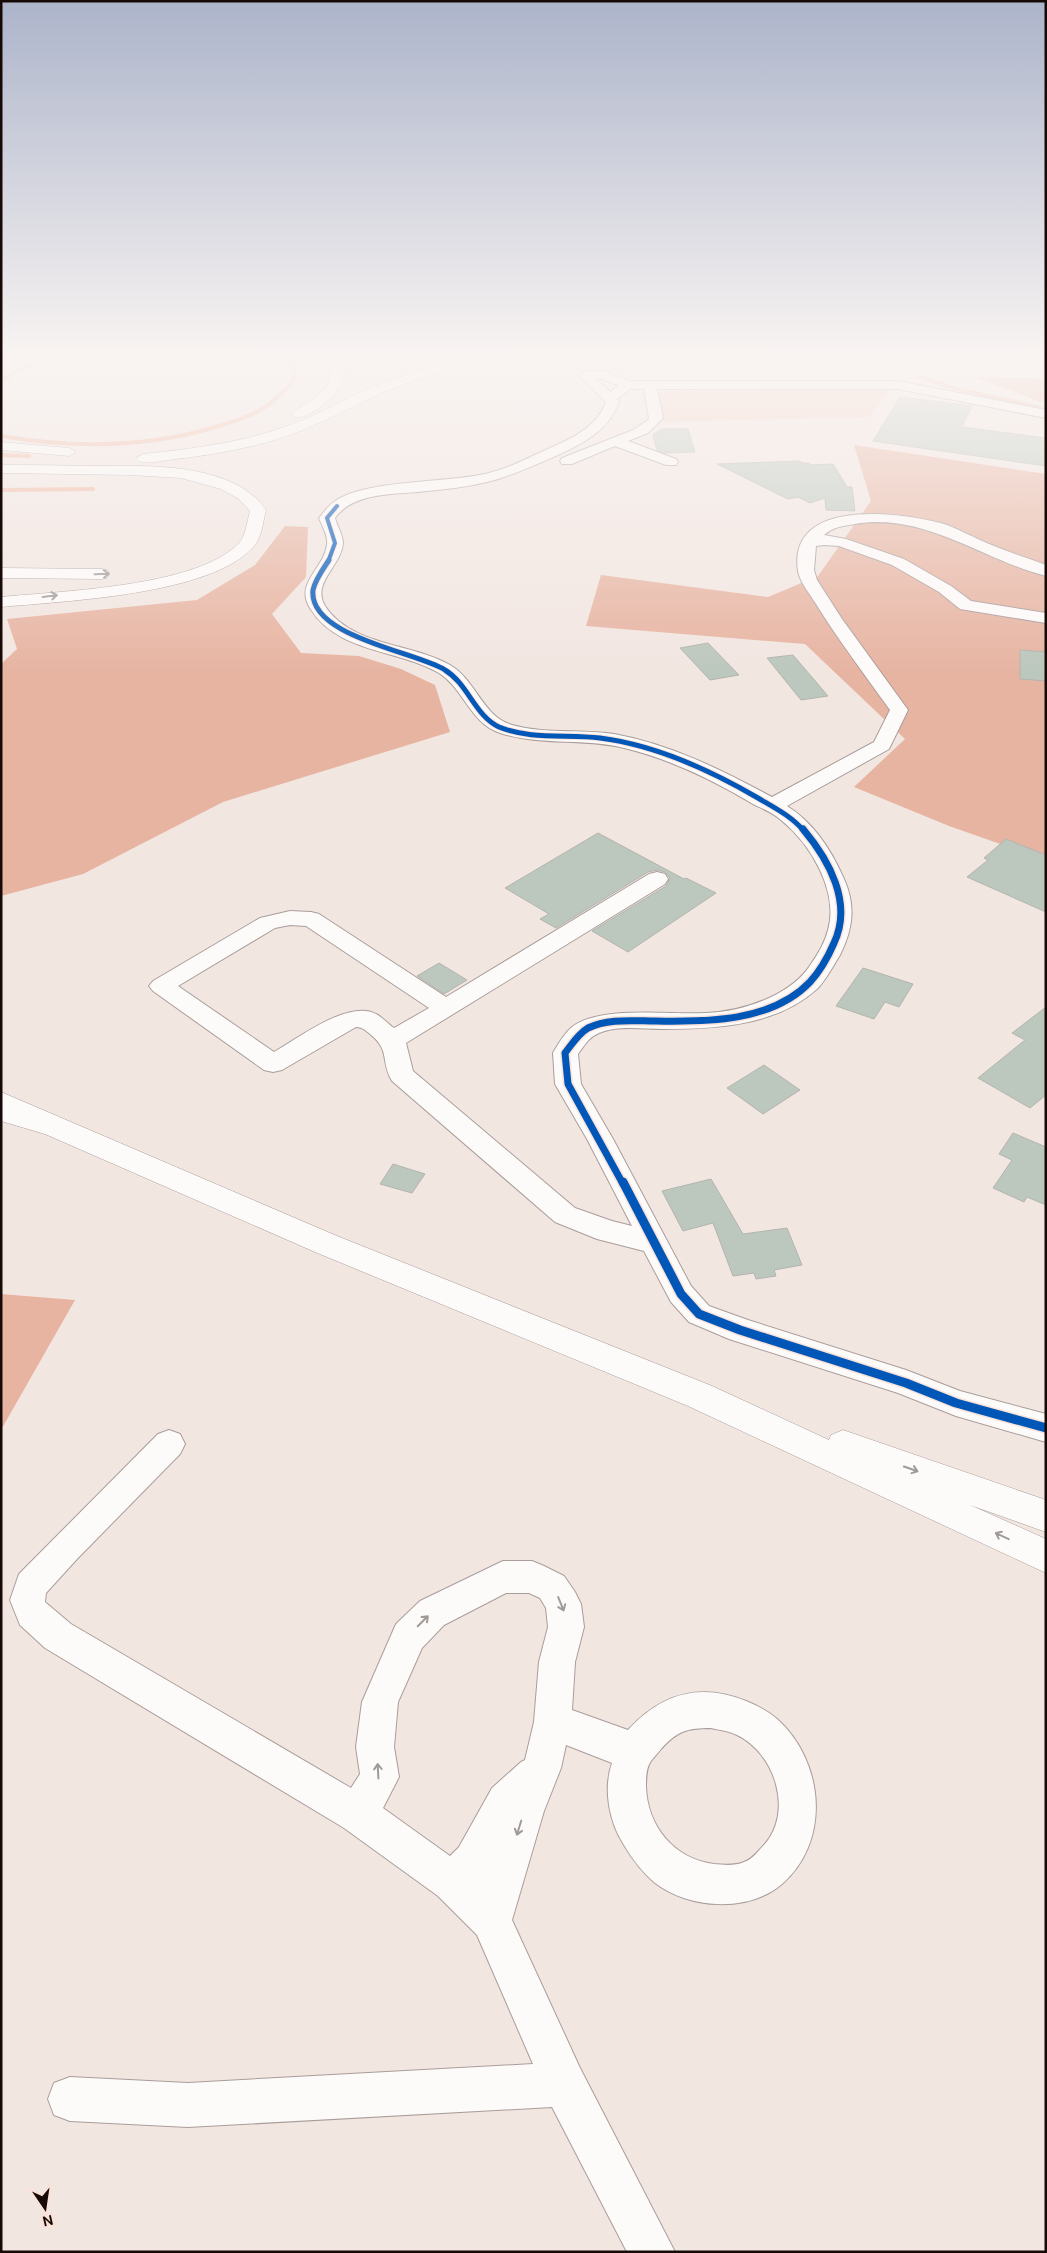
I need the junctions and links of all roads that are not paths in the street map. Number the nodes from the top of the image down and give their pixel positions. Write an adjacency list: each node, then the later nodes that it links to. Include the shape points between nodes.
1 (532, 461): 11 (street, via 476,479 380,492 337,506 328,518 334,534 334,552 318,576 313,594 317,606 340,629 357,639 404,652 444,669 463,683 490,723 508,730 628,743 732,782)
2 (567, 461): 4 (street)
3 (1, 469): 5 (main road, via 155,471 210,480 252,500 258,510)
4 (489, 492)
5 (248, 543): 8 (main road, one-way to 5, via 82,575 146,572 189,566); 9 (main road, one-way to 5, via 174,580 222,563)
6 (808, 543): 7 (street, via 824,527 835,523 865,518 898,519 940,528); 10 (street, via 824,540 841,542 898,562 966,605); 11 (street, via 806,570 809,580 899,710 882,744)
7 (1046, 571)
8 (1, 573)
9 (1, 602)
10 (1046, 618)
11 (771, 806): 18 (street, via 791,818 810,840 832,872 841,902 840,931 817,974 785,1000 764,1008 718,1020 638,1021 597,1026 582,1032 565,1053 568,1084)
12 (657, 879): 13 (street)
13 (446, 1008): 14 (street); 14 (street, via 311,919 290,918 268,923 161,986 273,1064 350,1019 367,1019)
14 (393, 1040): 18 (street, via 401,1075 565,1215 607,1231)
15 (1, 1101): 17 (main road)
16 (1, 1111): 17 (main road)
17 (55, 1127): 19 (main road, via 326,1244)
18 (652, 1242): 20 (street, via 681,1294 699,1314 956,1403)
19 (700, 1396): 22 (main road, one-way to 22); 23 (main road, one-way to 19)
20 (1046, 1428)
21 (169, 1444): 27 (street, via 31,1585 27,1600 32,1613 58,1636)
22 (1046, 1516)
23 (1046, 1557)
24 (553, 1722): 25 (street); 26 (street); 27 (street, one-way to 24, via 380,1778 375,1747 380,1702 409,1636 432,1613 503,1577 532,1577 552,1587 563,1604 566,1627 557,1662)
25 (635, 1752): 25 (street, via 627,1775 627,1800 633,1825 647,1849 666,1868 688,1880 714,1886 739,1885 762,1875 780,1859 793,1838 799,1814 797,1788 789,1764 775,1742 756,1726 734,1714 711,1710 687,1711 666,1719 648,1733)
26 (542, 1768): 28 (street, via 506,1802 473,1861); 29 (street, one-way to 29, via 524,1811)
27 (358, 1814): 28 (street)
28 (452, 1882): 29 (street)
29 (491, 1921): 30 (street)
30 (564, 2084): 31 (lane, via 188,2104); 32 (street)
31 (70, 2099)
32 (652, 2252)

